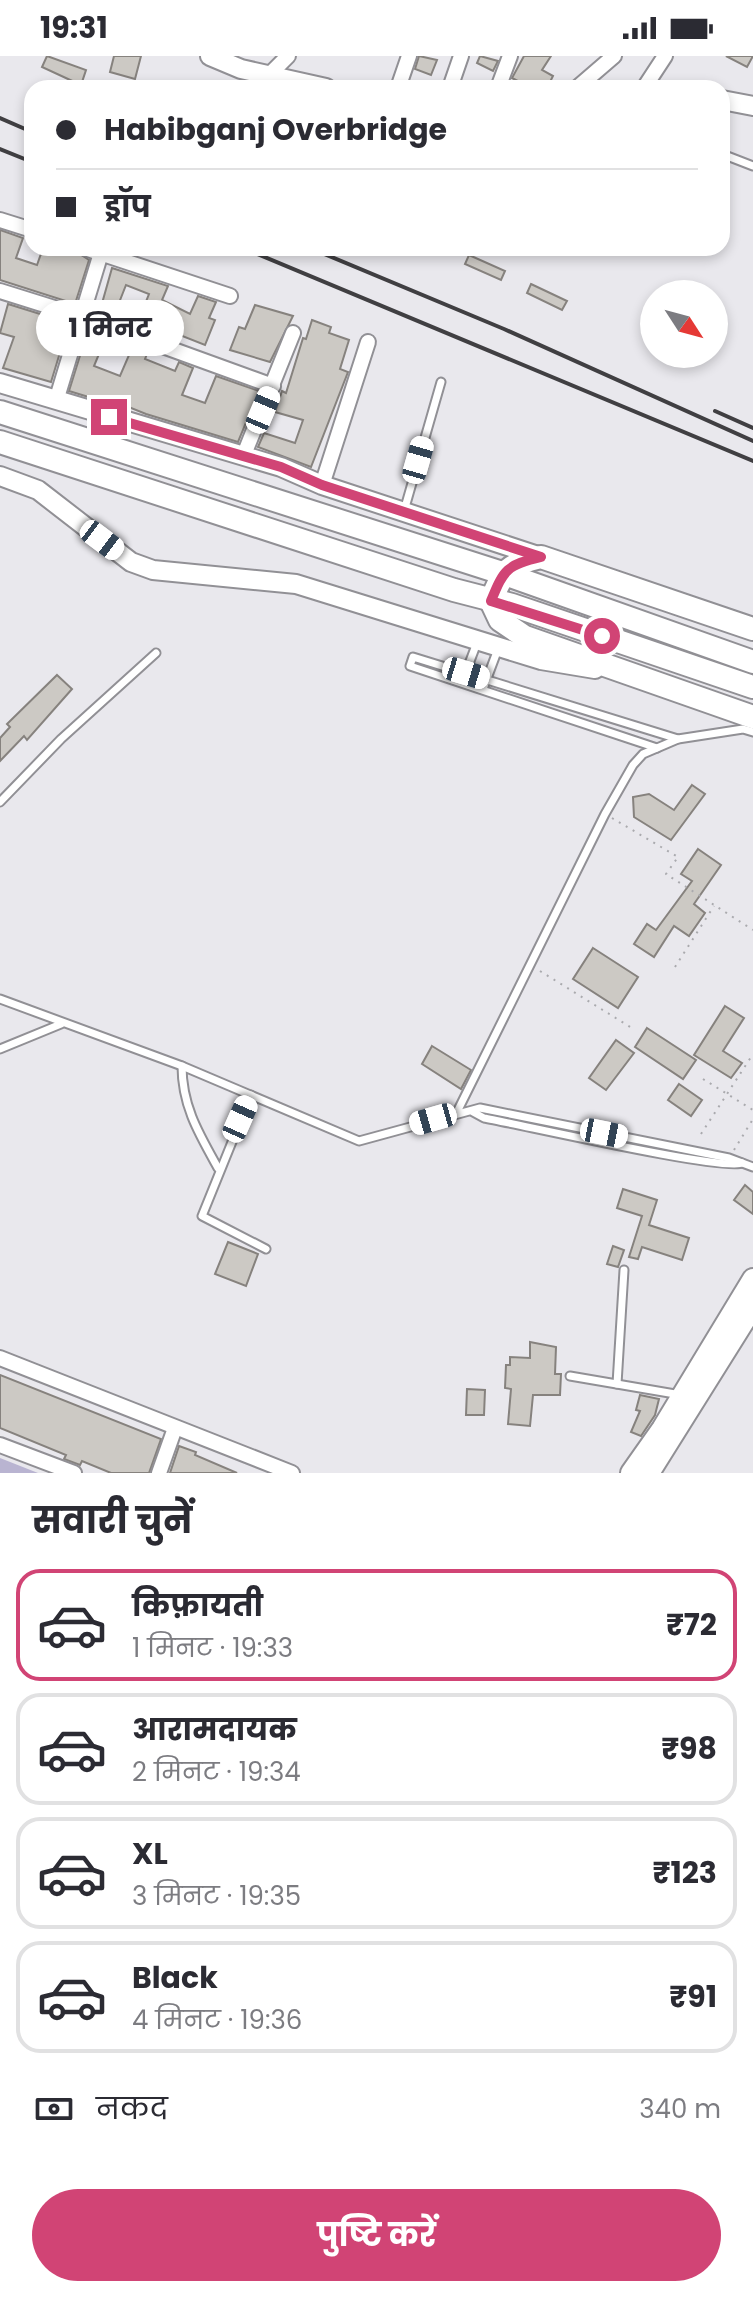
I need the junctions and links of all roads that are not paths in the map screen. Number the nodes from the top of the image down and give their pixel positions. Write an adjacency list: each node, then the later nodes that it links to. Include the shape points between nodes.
1 (210, 56): 8 (street)
2 (288, 56): 9 (street)
3 (409, 56): 11 (street)
4 (461, 56): 12 (street)
5 (510, 56): 13 (street)
6 (614, 56): 14 (street)
7 (665, 56): 15 (street)
8 (241, 62): 9 (street)
9 (269, 75): 10 (street)
10 (291, 80)
11 (401, 80)
12 (453, 80)
13 (501, 80)
14 (586, 80)
15 (649, 80)
16 (730, 102): 17 (street)
17 (753, 106)
18 (730, 157): 19 (lane)
19 (753, 166)
20 (0, 220): 21 (street)
21 (24, 228)
22 (100, 256): 26 (street)
23 (110, 256): 25 (street)
24 (0, 291): 26 (street)
25 (230, 296)
26 (80, 316): 31 (street); 32 (street)
27 (293, 333): 31 (street)
28 (368, 342): 37 (street)
29 (441, 382): 38 (lane)
30 (0, 383): 32 (street)
31 (273, 386): 35 (street)
32 (56, 401): 35 (street)
33 (0, 412): 40 (main road)
34 (0, 442): 41 (main road)
35 (243, 457): 37 (street)
36 (0, 476): 43 (street, via 38,490 131,562 153,570 296,584)
37 (322, 485): 38 (street)
38 (404, 512): 39 (street)
39 (541, 557): 40 (main road); 42 (main road)
40 (502, 573): 41 (main road); 46 (main road)
41 (491, 601): 48 (main road, via 500,620 525,637); 51 (main road)
42 (753, 629)
43 (478, 640): 44 (street); 47 (lane)
44 (498, 647): 48 (street); 49 (lane)
45 (156, 653): 57 (lane)
46 (753, 662)
47 (466, 673): 49 (lane); 50 (lane); 50 (lane, via 413,657 410,666)
48 (633, 675): 53 (main road)
49 (487, 680): 52 (lane); 55 (lane)
50 (462, 683): 52 (lane)
51 (753, 687)
52 (483, 689): 56 (lane)
53 (753, 717)
54 (753, 732): 55 (lane)
55 (678, 739): 56 (lane)
56 (657, 748): 63 (lane, via 633,765 605,814)
57 (0, 802)
58 (0, 999): 59 (lane)
59 (61, 1024): 60 (lane); 61 (lane)
60 (0, 1049)
61 (182, 1066): 62 (lane); 67 (lane, via 190,1117)
62 (251, 1095): 63 (lane, via 359,1141); 67 (lane)
63 (457, 1112): 64 (lane)
64 (473, 1112): 65 (lane, via 480,1108); 65 (lane, via 691,1159 736,1167)
65 (742, 1163): 66 (lane)
66 (753, 1167)
67 (218, 1168): 68 (lane, via 202,1216)
68 (266, 1249)
69 (624, 1270): 74 (lane)
70 (753, 1279): 75 (main road)
71 (753, 1307): 82 (main road)
72 (0, 1358): 76 (street)
73 (570, 1376): 74 (lane)
74 (617, 1384): 75 (lane)
75 (683, 1395): 81 (main road)
76 (175, 1428): 79 (street); 80 (street)
77 (0, 1445): 78 (street)
78 (74, 1473)
79 (159, 1473)
80 (292, 1473)
81 (631, 1473)
82 (649, 1473)

